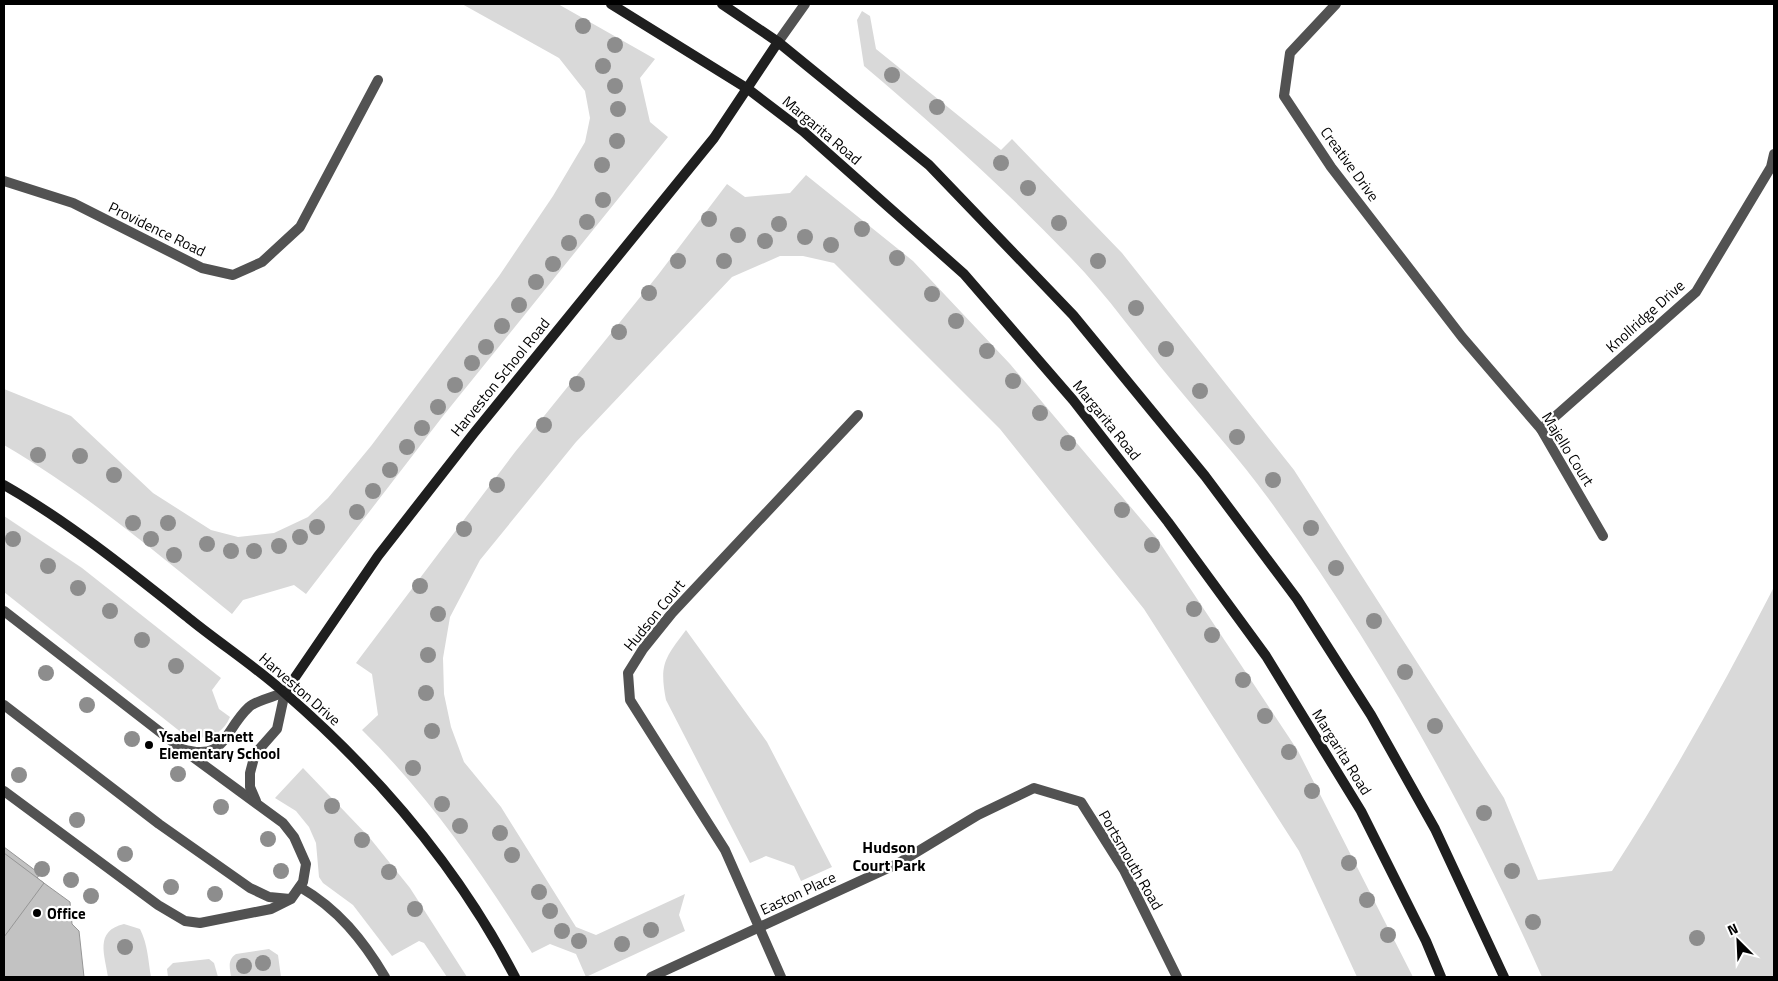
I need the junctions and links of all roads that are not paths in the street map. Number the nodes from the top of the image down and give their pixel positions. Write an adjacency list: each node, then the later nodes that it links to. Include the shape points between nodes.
1 (611, 4): 7 (main road, Margarita Road)
2 (722, 4): 5 (main road)
3 (805, 4): 5 (street)
4 (1336, 4): 10 (street, Creative Drive, via 1290,53 1284,96 1331,167)
5 (778, 42): 7 (main road, Harveston School Road); 31 (main road, via 929,166 1073,314 1206,476 1297,599 1371,715 1435,828)
6 (378, 80): 9 (street, Providence Road, via 300,227 262,262 233,275 202,268 73,203)
7 (748, 89): 16 (main road, Harveston School Road, via 714,138 378,556); 30 (main road, Margarita Road, via 802,131 964,274 1073,400 1266,656 1360,811)
8 (1774, 154): 12 (street, Knollridge Drive, via 1771,167 1696,292)
9 (4, 181)
10 (1462, 337): 12 (street, Majello Court)
11 (858, 415): 24 (street, Hudson Court, via 672,613 628,673 630,700 725,850)
12 (1541, 429): 14 (street, Majello Court)
13 (4, 485): 16 (main road, Harveston Drive, via 122,566)
14 (1604, 536)
15 (4, 611): 18 (street)
16 (285, 692): 18 (street, via 250,706 219,747 196,754); 21 (street, via 277,729 255,754 252,764 250,787); 26 (main road, Harveston Drive, via 374,778 423,835 467,896)
17 (4, 705): 23 (street, via 159,824 250,888 269,897)
18 (182, 749): 21 (street)
19 (1034, 788): 24 (street, Easton Place, via 978,815 897,864); 29 (street, Portsmouth Road, via 1081,802 1124,870)
20 (4, 791): 23 (street, via 158,905 185,921 200,923 271,909)
21 (256, 802): 22 (street, via 283,823 294,837 306,864)
22 (300, 887): 23 (street); 25 (street, via 322,900 356,932)
23 (291, 899)
24 (759, 927): 27 (street, Easton Place); 28 (street, Hudson Court)
25 (385, 977)
26 (515, 977)
27 (651, 977)
28 (781, 977)
29 (1177, 977)
30 (1441, 977)
31 (1504, 977)

